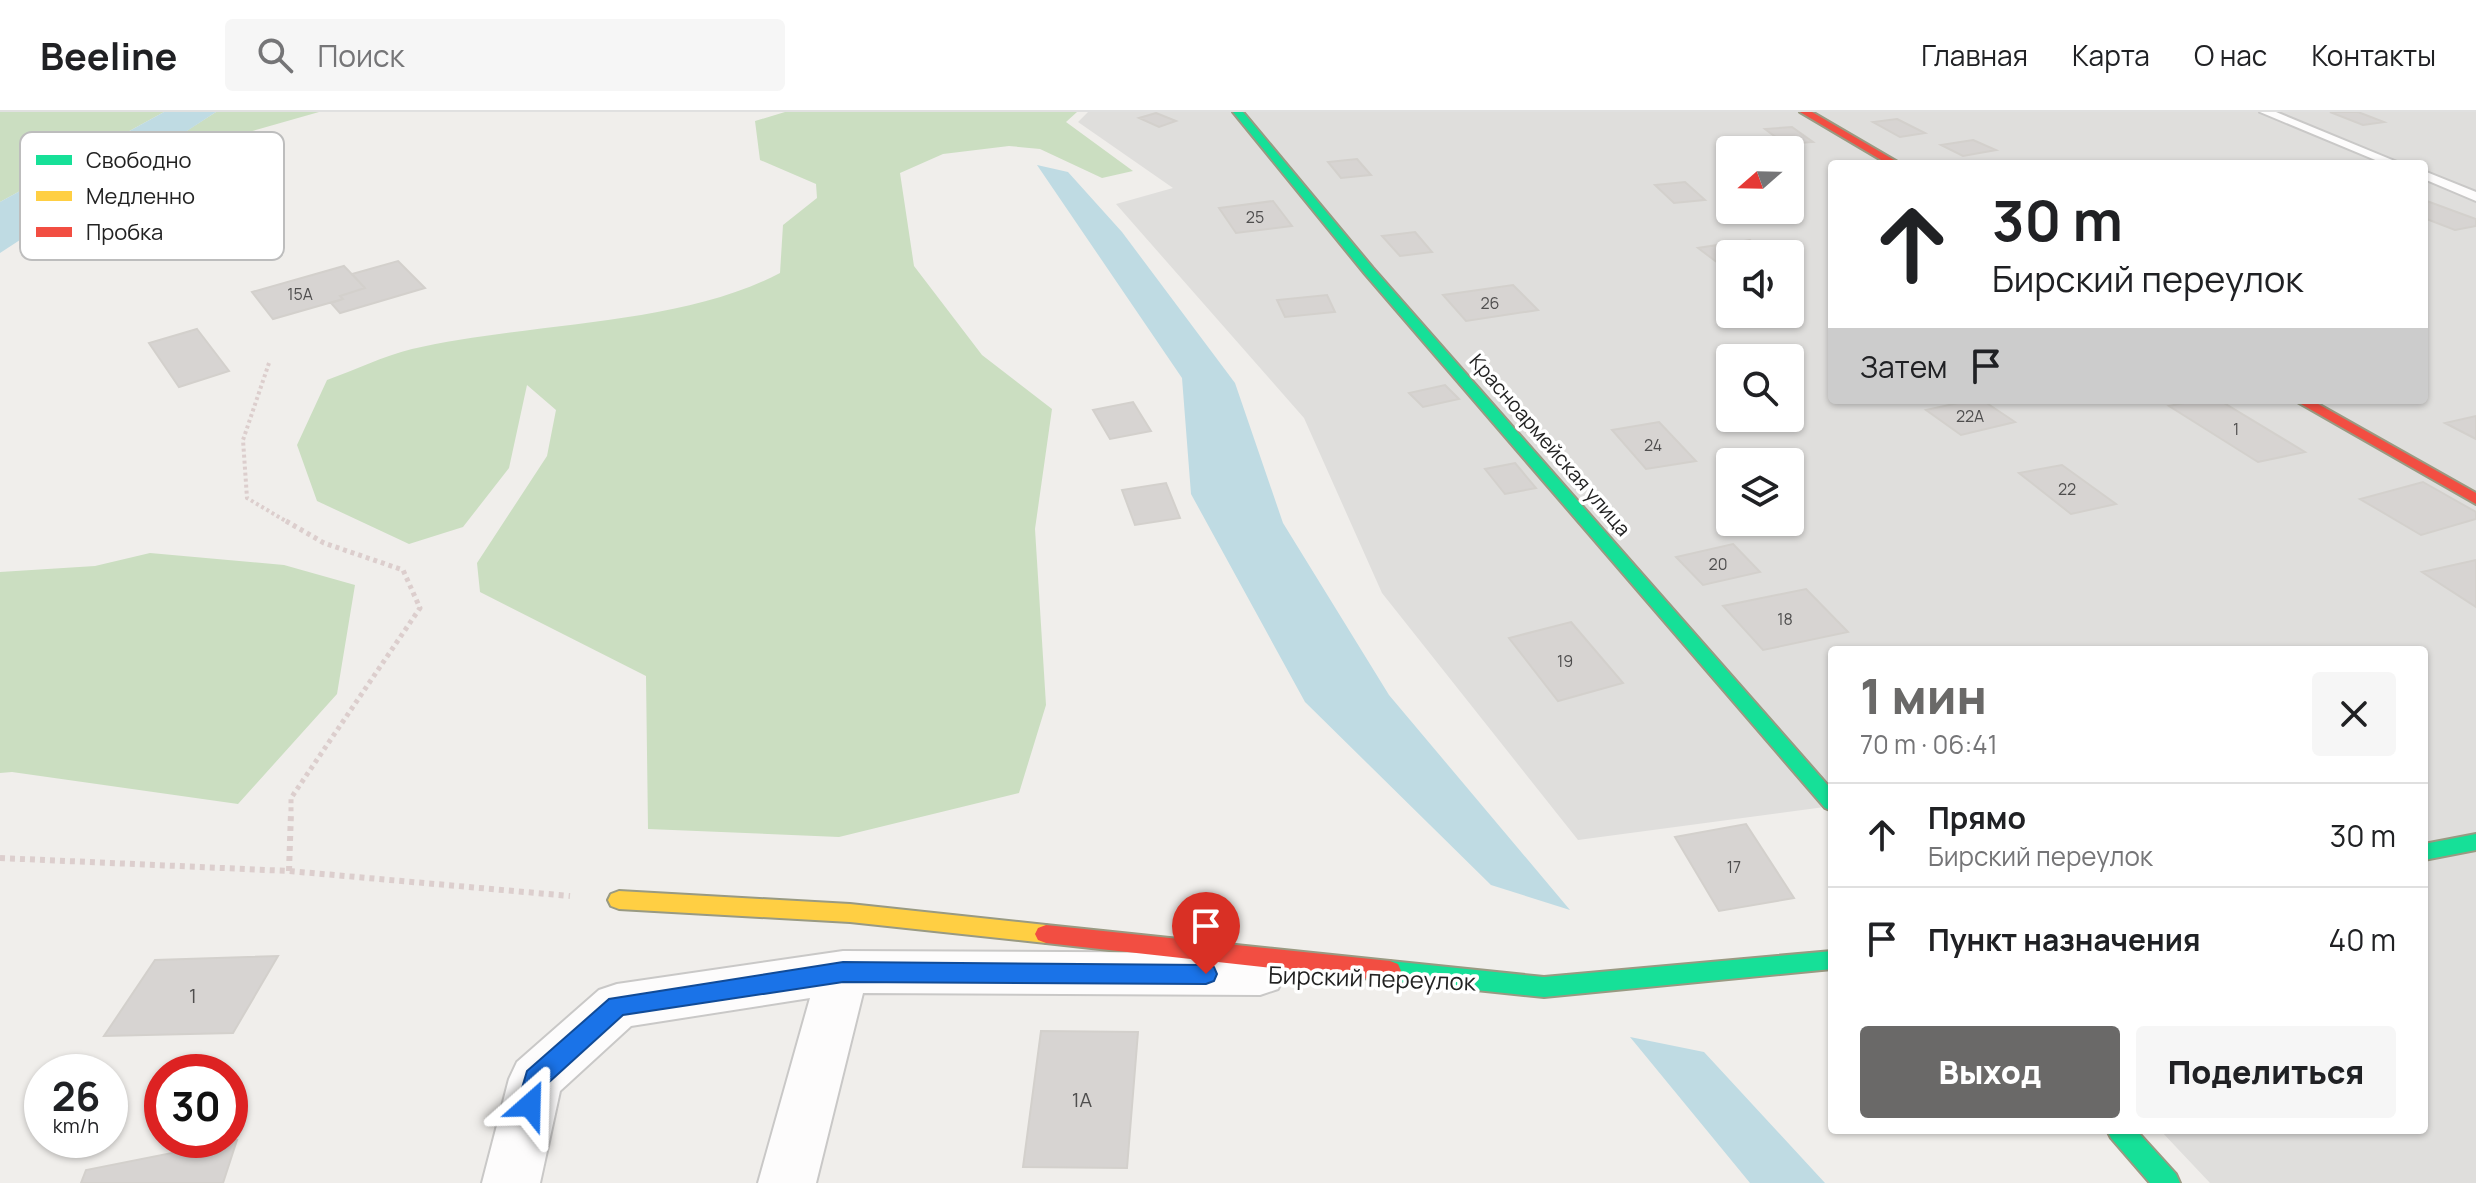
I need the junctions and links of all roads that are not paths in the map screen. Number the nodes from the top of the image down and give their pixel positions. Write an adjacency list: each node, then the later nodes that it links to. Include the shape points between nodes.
1 (1238, 112): 10 (street, Красноармейская улица, via 1379,283)
2 (1805, 112): 4 (street)
3 (2266, 112): 5 (lane)
4 (1889, 160)
5 (2386, 160)
6 (2428, 177): 7 (lane)
7 (2476, 197)
8 (2308, 404): 9 (street)
9 (2476, 499)
10 (1828, 798)
11 (2476, 842): 12 (street)
12 (2428, 851)
13 (619, 900): 16 (street, via 850,913)
14 (1828, 960): 16 (street)
15 (843, 972): 16 (street, Бирский переулок, via 1300,974); 18 (street, Бирский переулок, via 617,1006 536,1079); 19 (street)
16 (1544, 987)
17 (2124, 1134): 20 (street)
18 (511, 1183)
19 (787, 1183)
20 (2167, 1183)

